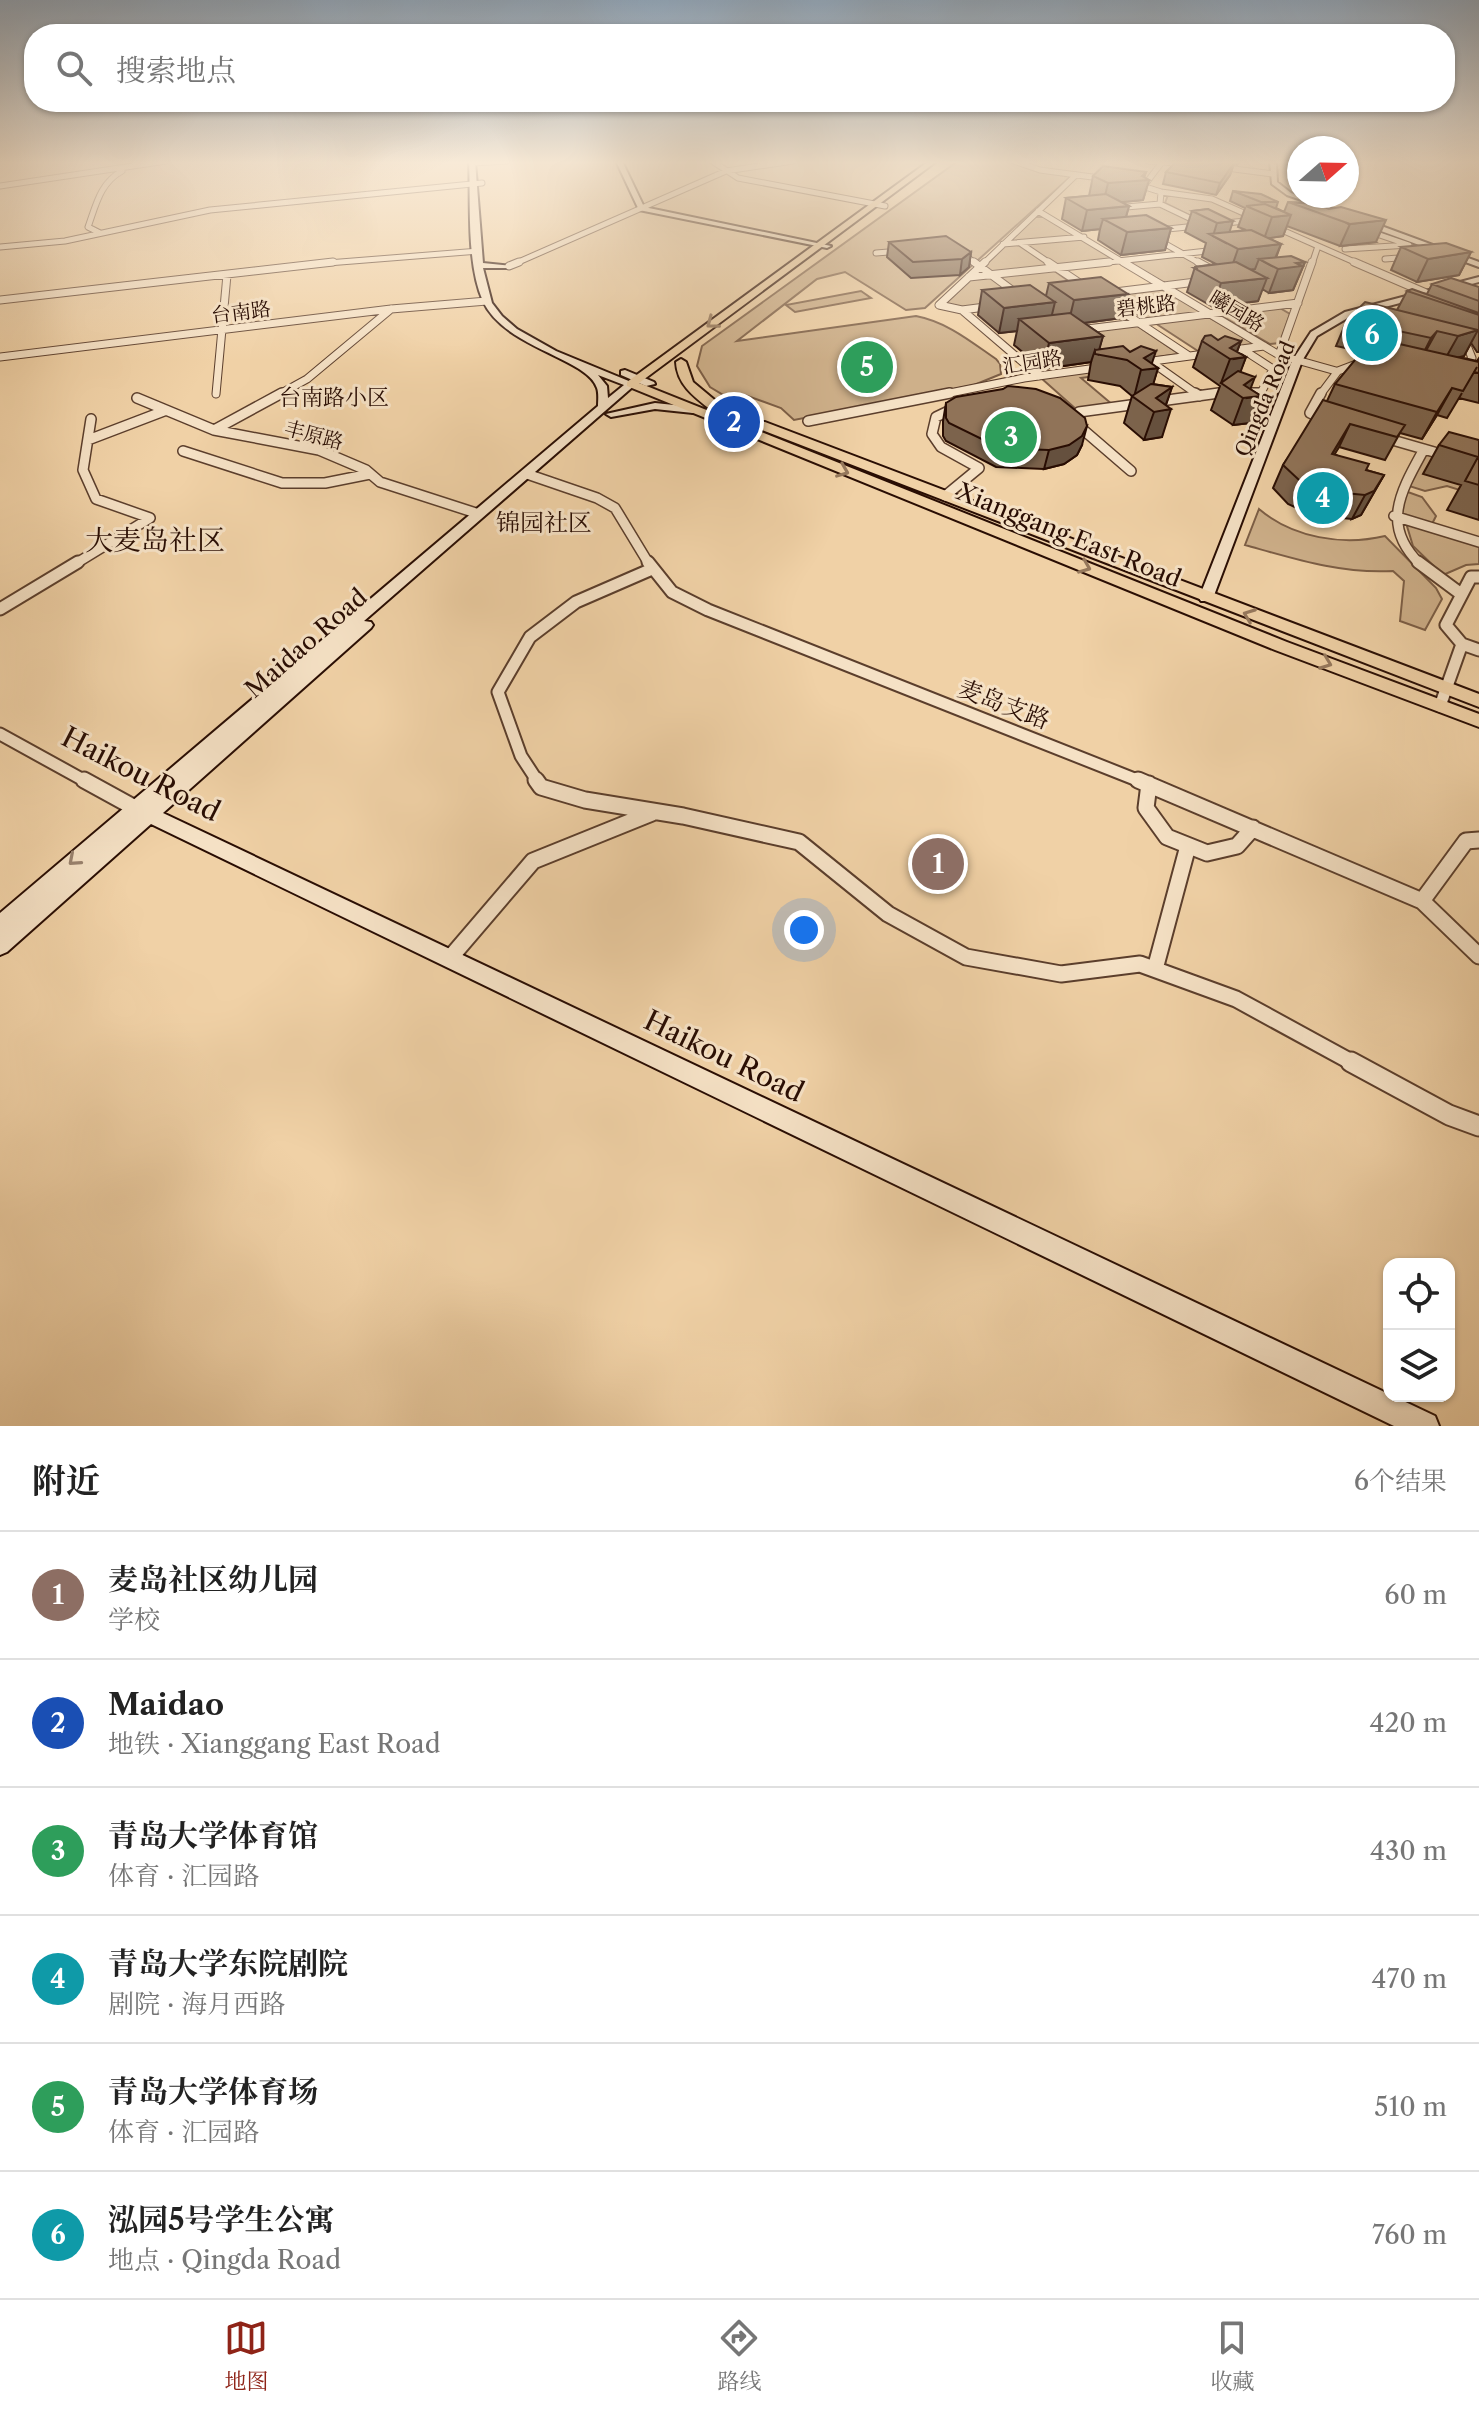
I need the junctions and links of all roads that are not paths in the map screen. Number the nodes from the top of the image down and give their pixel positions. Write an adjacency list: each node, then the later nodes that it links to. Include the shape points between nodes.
1 (89, 228): 15 (street)
2 (126, 228): 15 (street)
3 (479, 228): 32 (main road)
4 (482, 228): 41 (main road)
5 (598, 228): 38 (street)
6 (735, 228): 24 (main road)
7 (848, 228): 24 (main road)
8 (1023, 228): 23 (street)
9 (1064, 228): 19 (street, 曦园路)
10 (1179, 228): 34 (street, via 1146,231)
11 (1208, 228): 16 (street)
12 (1276, 228): 20 (street)
13 (1367, 228): 26 (street)
14 (1373, 228): 17 (main road)
15 (100, 233): 28 (street)
16 (1218, 233)
17 (1400, 234): 37 (main road); 37 (main road)
18 (1097, 236): 19 (street)
19 (1082, 237): 22 (street); 36 (street, 曦园路)
20 (1303, 240): 21 (street); 27 (street)
21 (1289, 242)
22 (1020, 243): 23 (street); 40 (street)
23 (1003, 244): 39 (street)
24 (823, 245): 82 (main road); 89 (main road, one-way to 89)
25 (951, 245): 39 (street)
26 (1409, 245): 29 (street); 35 (street, via 1414,247 1408,255)
27 (1318, 246): 42 (street); 51 (street)
28 (0, 247)
29 (1345, 249)
30 (906, 250): 33 (street)
31 (1218, 250): 34 (street)
32 (479, 251): 41 (main road); 44 (street, via 373,257)
33 (876, 253)
34 (1183, 254): 36 (street); 48 (street, via 1229,279)
35 (1385, 259)
36 (1121, 260): 40 (street); 48 (street, 曦园路)
37 (1479, 264)
38 (509, 266): 41 (main road)
39 (979, 267): 43 (street); 45 (street)
40 (1056, 267): 43 (street); 52 (street)
41 (486, 270): 57 (main road)
42 (1303, 270): 46 (street); 46 (street)
43 (990, 274): 45 (street); 59 (street, via 1027,302)
44 (227, 275): 56 (street); 67 (street)
45 (969, 277): 63 (street, via 939,305)
46 (1307, 277): 58 (street)
47 (1479, 279): 50 (main road, Qingda Road)
48 (1164, 286): 52 (street); 64 (street, 曦园路)
49 (495, 287): 89 (main road, via 497,300 527,329)
50 (1444, 288): 51 (main road, Qingda Road); 53 (street)
51 (1426, 293): 81 (main road, Qingda Road, via 1348,314 1314,334)
52 (1096, 294): 54 (street); 66 (street)
53 (1467, 295)
54 (1082, 296)
55 (1266, 299): 61 (street)
56 (0, 300)
57 (487, 301): 62 (street, 台南路); 84 (main road, via 516,332)
58 (1298, 303): 61 (street, 碧桃路); 65 (street)
59 (1014, 304)
60 (1001, 305): 63 (street)
61 (1279, 306): 64 (street, 碧桃路); 65 (street)
62 (391, 309): 67 (street, 台南路); 104 (street, via 307,379)
63 (962, 310): 69 (street)
64 (1210, 314): 66 (street, 碧桃路); 72 (street, 曦园路)
65 (1294, 314): 74 (street)
66 (1139, 323): 70 (street, 碧桃路, via 1066,332); 75 (street)
67 (223, 330): 77 (street, 台南路); 91 (street)
68 (1011, 339): 69 (street)
69 (998, 340): 86 (street)
70 (1077, 340)
71 (1439, 341): 76 (street, via 1468,348)
72 (1264, 346): 73 (street); 74 (street, 曦园路)
73 (1242, 349): 75 (street); 92 (street, via 1273,369 1260,395 1231,391)
74 (1279, 355): 81 (street, 曦园路)
75 (1189, 356): 80 (street)
76 (1475, 356): 88 (street)
77 (0, 357)
78 (1100, 358): 86 (street, 汇园路, via 1112,366)
79 (1370, 359): 85 (street)
80 (1150, 361): 83 (street); 92 (street)
81 (1297, 361): 85 (street, 曦园路); 120 (main road, Qingda Road)
82 (681, 362): 89 (main road); 97 (main road, via 685,380)
83 (1125, 364)
84 (582, 365): 89 (main road); 99 (main road, via 602,386)
85 (1336, 371): 103 (street, via 1310,413)
86 (1039, 376): 87 (street, 汇园路)
87 (1024, 378): 90 (street); 102 (street, 汇园路, via 988,390)
88 (1455, 379)
89 (641, 384): 96 (main road, Xianggang East Road); 97 (main road, Xianggang East Road); 99 (main road, Maidao Road)
90 (1036, 389)
91 (216, 394)
92 (1200, 396): 100 (street)
93 (137, 398): 98 (street, 丰原路)
94 (974, 403): 113 (street, via 936,417 932,434 941,447 979,468)
95 (1060, 409): 110 (street)
96 (693, 410): 99 (main road, via 655,406); 124 (main road, Xianggang East Road, one-way to 124)
97 (719, 410): 113 (main road, Xianggang East Road)
98 (164, 411): 104 (street, 丰原路); 106 (street)
99 (608, 411): 112 (main road, Maidao Road)
100 (1079, 412)
101 (91, 419): 106 (street)
102 (808, 421)
103 (1332, 423)
104 (214, 430): 111 (street, 丰原路, via 319,450)
105 (1378, 436): 107 (street)
106 (88, 440): 121 (street, via 83,470 96,499 150,518)
107 (1424, 449): 109 (street); 115 (street, via 1402,486)
108 (183, 451): 111 (street, via 282,483 325,483)
109 (1479, 465)
110 (1131, 471)
111 (370, 474): 114 (street, 丰原路, via 416,496)
112 (533, 475): 114 (main road, Maidao Road); 117 (street, 麦岛支路, via 615,508); 129 (main road, Maidao Road)
113 (945, 496): 120 (main road, Xianggang East Road)
114 (479, 514): 129 (main road, Maidao Road)
115 (1394, 516): 116 (street); 119 (street, via 1402,546)
116 (1479, 542)
117 (652, 569): 128 (street, 麦岛支路, via 672,592 708,610); 130 (street, via 576,602 530,637 498,692 521,756 541,787)
118 (1479, 577): 119 (street, via 1471,577)
119 (1461, 594): 122 (street, via 1446,625)
120 (1206, 598): 124 (main road, Xianggang East Road, one-way to 120)
121 (0, 609)
122 (1462, 644): 123 (street); 124 (street)
123 (1479, 650)
124 (1443, 698): 125 (main road, Xianggang East Road); 126 (main road, Xianggang East Road)
125 (1479, 701)
126 (1479, 719)
127 (0, 734): 129 (street, Haikou Road)
128 (1149, 784): 131 (street, 麦岛支路); 133 (street, via 1146,808 1167,837)
129 (143, 811): 135 (main road, Maidao Road, one-way to 135); 136 (main road, Maidao Road); 138 (main road, Haikou Road)
130 (655, 812): 138 (street, via 533,861); 139 (street, via 799,842 888,914 966,957 1061,974 1140,964)
131 (1253, 828): 133 (street, via 1237,846 1207,853); 134 (street, 麦岛支路)
132 (1479, 840): 134 (street, via 1466,841)
133 (1188, 846): 139 (street)
134 (1422, 901): 137 (street)
135 (0, 925)
136 (0, 946)
137 (1479, 956)
138 (450, 958): 141 (main road, Haikou Road)
139 (1155, 969): 140 (street, via 1236,999 1449,1115)
140 (1479, 1126)
141 (1425, 1426)

